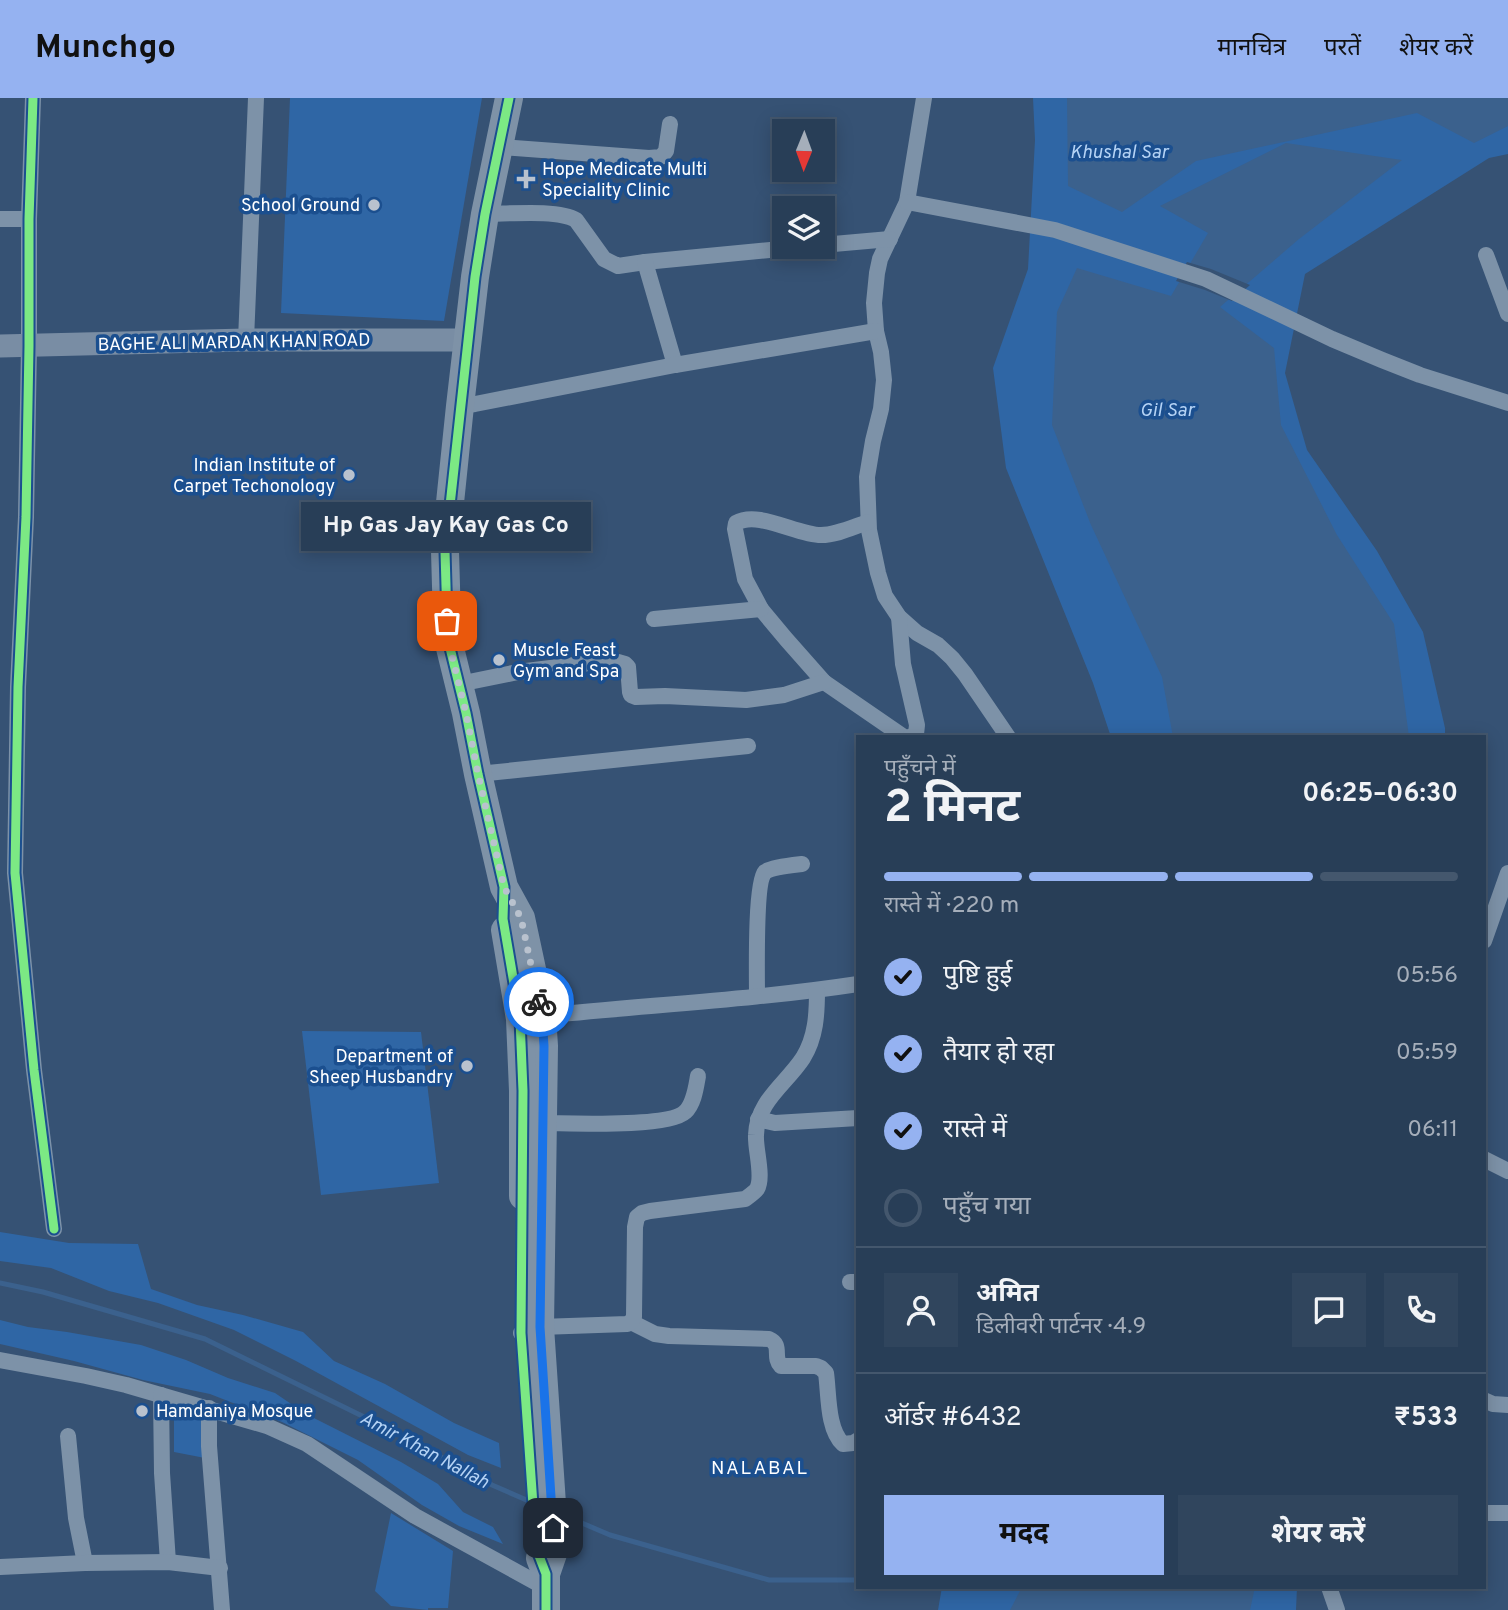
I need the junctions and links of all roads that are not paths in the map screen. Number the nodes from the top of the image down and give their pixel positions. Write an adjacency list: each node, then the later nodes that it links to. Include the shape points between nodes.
1 (33, 98): 10 (street)
2 (256, 98): 18 (street)
3 (509, 98): 6 (highway)
4 (924, 98): 7 (street)
5 (670, 124): 6 (street, via 661,158)
6 (500, 147): 8 (highway)
7 (907, 202): 11 (street); 23 (street, via 1055,230 1206,279 1382,360)
8 (485, 214): 15 (street, via 570,216 611,264); 19 (highway)
9 (0, 219): 10 (street)
10 (29, 219): 21 (street)
11 (890, 239): 12 (street); 17 (street, via 877,273)
12 (835, 244)
13 (772, 250): 15 (street)
14 (1486, 255): 16 (street)
15 (645, 262): 22 (street)
16 (1508, 314)
17 (876, 331): 22 (street); 25 (street, via 884,380 867,477)
18 (246, 340): 19 (main road, BAGHE ALI MARDAN KHAN ROAD); 21 (main road, BAGHE ALI MARDAN KHAN ROAD)
19 (468, 340): 24 (highway)
20 (0, 346): 21 (main road, BAGHE ALI MARDAN KHAN ROAD)
21 (29, 346): 51 (street, via 15,873)
22 (675, 365): 24 (street)
23 (1508, 403)
24 (460, 406): 30 (highway, via 444,551 450,648)
25 (868, 522): 26 (street, via 820,535 776,523 739,520 737,543 746,579); 27 (street, via 885,596)
26 (761, 609): 28 (street); 29 (street)
27 (899, 617): 32 (street, via 903,664 917,725); 33 (street, via 952,658)
28 (654, 619)
29 (824, 682): 30 (street, via 784,695 746,700 636,697 630,692 625,664 599,662); 31 (street)
30 (459, 684): 35 (highway)
31 (909, 735)
32 (912, 735)
33 (1007, 735)
34 (748, 746): 35 (street)
35 (478, 774): 38 (highway)
36 (802, 864): 42 (street, via 769,870 761,880)
37 (1508, 873): 39 (street)
38 (504, 887): 43 (highway, via 521,918); 50 (highway, via 503,919 520,1019)
39 (1486, 935)
40 (856, 984): 41 (street)
41 (817, 990): 42 (street); 46 (street, via 813,1037)
42 (757, 996): 43 (street)
43 (542, 1016): 47 (highway)
44 (698, 1076): 47 (street, via 692,1101 685,1112 670,1120)
45 (856, 1118): 46 (street, via 775,1123)
46 (758, 1119): 52 (street, via 760,1178 752,1194 745,1199 650,1211 637,1217)
47 (542, 1123): 50 (highway)
48 (1486, 1160): 49 (street)
49 (1508, 1171)
50 (533, 1195): 53 (highway)
51 (54, 1229)
52 (631, 1322): 53 (street); 60 (street, via 669,1336 774,1341 781,1366 821,1368 837,1437 844,1444)
53 (531, 1330): 67 (highway)
54 (0, 1360): 55 (street)
55 (161, 1395): 58 (street); 63 (street)
56 (1486, 1401): 57 (street)
57 (1508, 1406)
58 (209, 1408): 66 (street); 67 (street, via 307,1444 415,1516)
59 (68, 1436): 64 (street)
60 (856, 1441)
61 (1486, 1513): 62 (street)
62 (1508, 1513)
63 (168, 1562): 64 (street); 66 (street)
64 (85, 1563): 65 (street)
65 (0, 1567)
66 (220, 1568): 69 (street)
67 (546, 1574)
68 (1330, 1589): 70 (street)
69 (222, 1610)
70 (1336, 1610)

